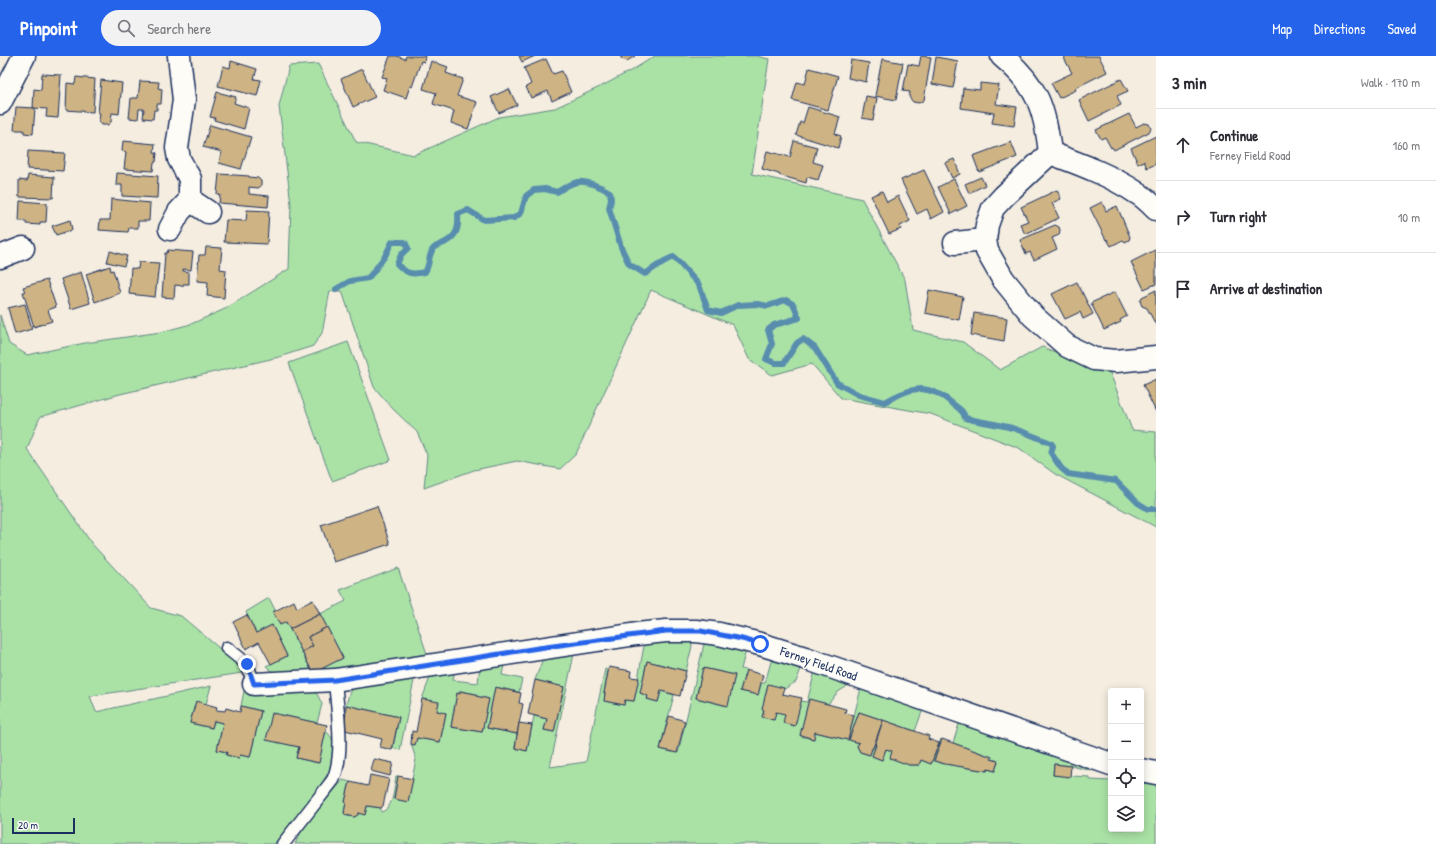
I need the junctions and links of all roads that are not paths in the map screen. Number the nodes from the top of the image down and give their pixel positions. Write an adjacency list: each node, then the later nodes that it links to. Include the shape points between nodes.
1 (24, 56): 4 (street)
2 (179, 56): 6 (street, via 184,100 177,148 190,178)
3 (1002, 56): 5 (street, via 1034,89 1048,134)
4 (0, 103)
5 (1050, 153): 7 (street, via 1115,180 1137,193); 10 (street, via 993,208)
6 (190, 200): 8 (street); 9 (street, via 178,212)
7 (1156, 209)
8 (208, 212)
9 (170, 229)
10 (985, 240): 11 (street); 14 (street, via 987,251 1003,279 1033,316 1067,346 1094,359 1116,361)
11 (955, 243)
12 (23, 248): 13 (street)
13 (0, 257)
14 (1156, 357)
15 (227, 648): 17 (lane, via 247,664)
16 (335, 680): 17 (street, Ferney Field Road); 18 (street, Ferney Field Road, via 637,634 696,631 742,639 797,656); 21 (lane, via 340,747 337,771 333,780)
17 (254, 684)
18 (1108, 763)
19 (1144, 771): 20 (street)
20 (1156, 773)
21 (283, 844)

